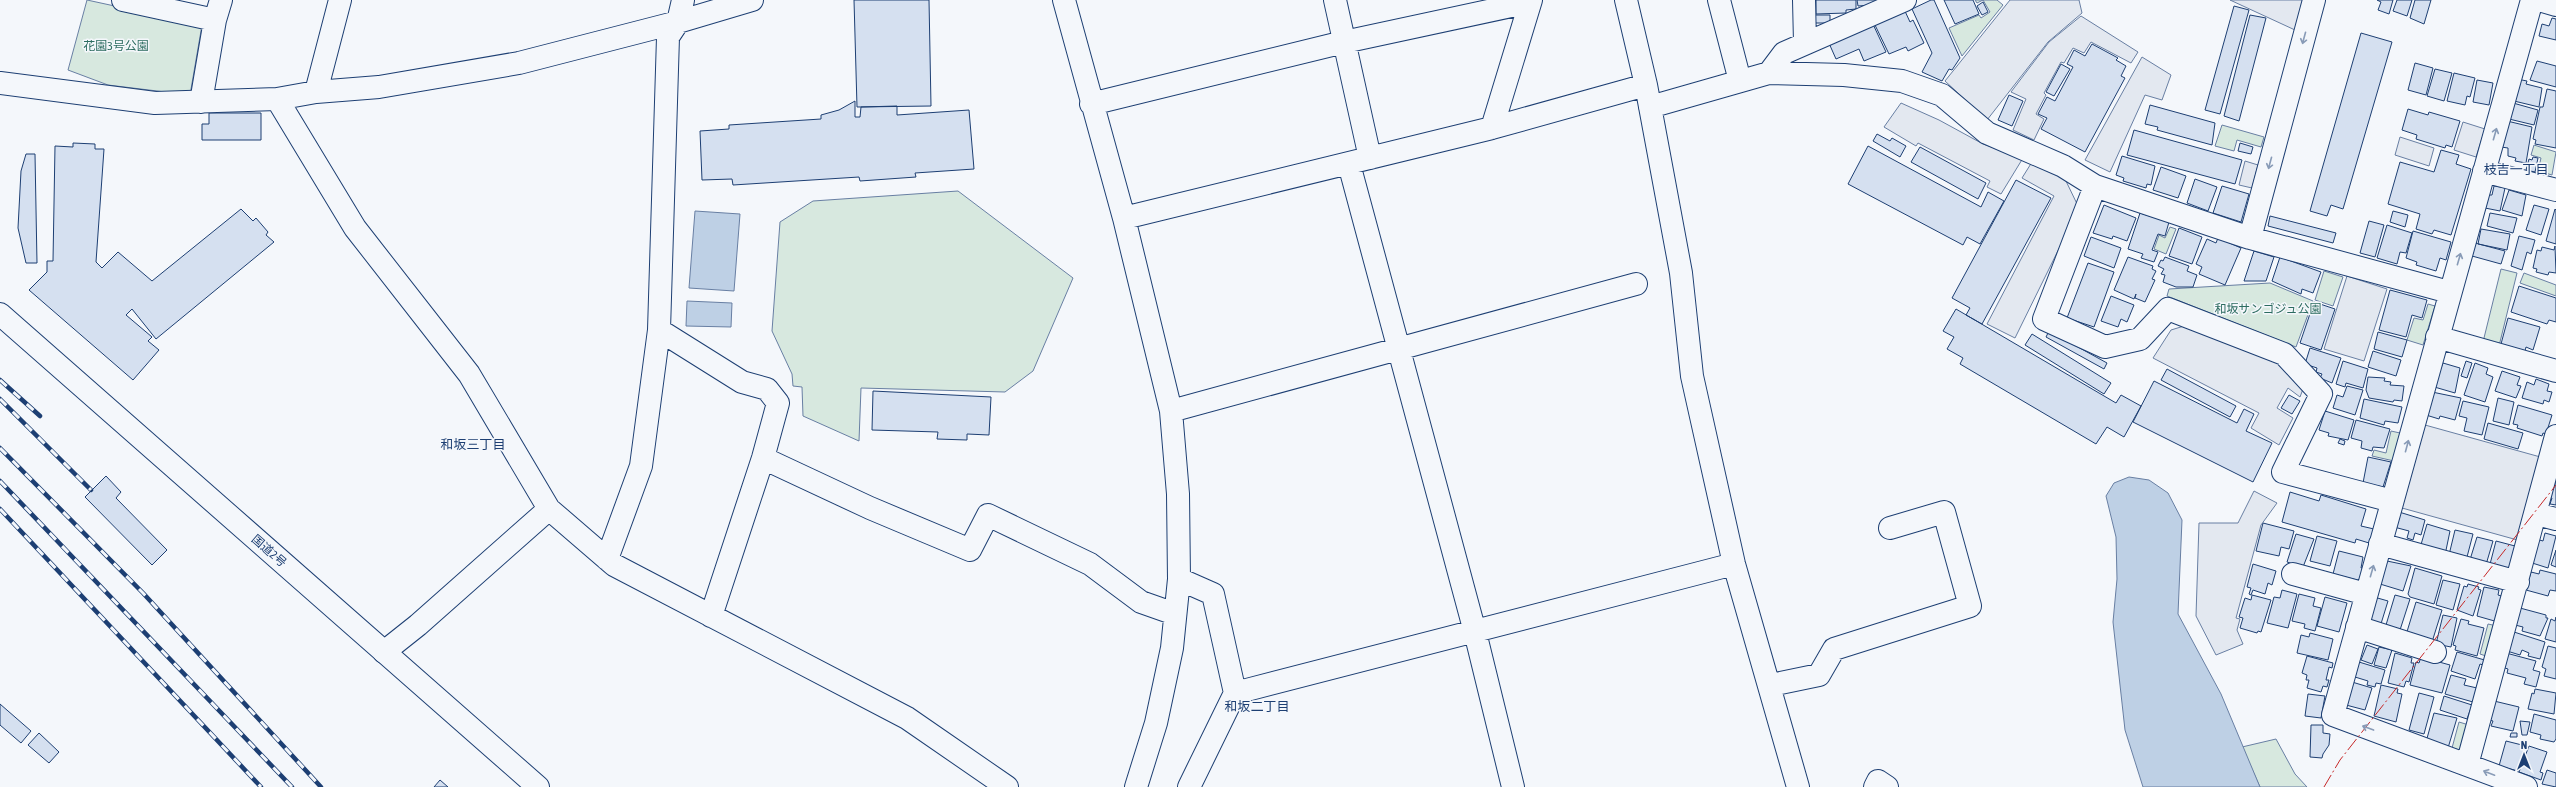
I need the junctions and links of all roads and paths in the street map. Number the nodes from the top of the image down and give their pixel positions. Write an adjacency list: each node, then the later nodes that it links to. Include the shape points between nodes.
1 (123, 0): 16 (main road)
2 (340, 0): 24 (main road)
3 (683, 0): 17 (main road)
4 (752, 0): 17 (main road)
5 (1064, 0): 27 (main road)
6 (1335, 0): 18 (main road)
7 (1626, 0): 23 (main road)
8 (1719, 0): 21 (main road)
9 (1804, 0): 19 (main road)
10 (1905, 0): 19 (main road)
11 (2314, 0): 36 (main road, one-way to 36)
12 (2532, 0): 32 (main road, one-way to 12)
13 (2539, 0): 15 (main road)
14 (1530, 1): 18 (main road); 29 (main road)
15 (2556, 4)
16 (218, 10): 26 (main road)
17 (678, 22): 24 (main road, via 519,63 379,87); 40 (main road, via 668,38)
18 (1344, 42): 27 (main road); 30 (main road)
19 (1805, 43): 20 (main road, via 1784,53)
20 (1769, 73): 21 (main road); 33 (main road, via 1844,74 1902,81 1942,95 1987,133 2063,166)
21 (1740, 81): 28 (main road)
22 (0, 83): 26 (main road, via 155,103)
23 (1646, 85): 28 (main road); 29 (main road)
24 (316, 92): 25 (main road)
25 (277, 99): 26 (main road); 48 (main road, via 355,228 469,374)
26 (201, 102)
27 (1091, 104): 35 (main road)
28 (1650, 107): 53 (main road, via 1681,273 1692,376)
29 (1492, 128): 30 (main road)
30 (1370, 158): 31 (main road)
31 (1349, 164): 35 (main road); 42 (main road)
32 (2484, 171): 34 (main road); 38 (main road, one-way to 32)
33 (2095, 186): 36 (main road); 47 (main road, via 2044,320 2105,347 2140,338 2168,309 2284,354 2321,394 2283,472)
34 (2556, 190)
35 (1124, 218): 44 (main road)
36 (2250, 238): 38 (main road)
37 (1636, 284): 42 (main road)
38 (2449, 292): 41 (main road)
39 (0, 314): 62 (main road, 国道2号)
40 (659, 330): 46 (main road, via 742,382 767,389 778,403); 52 (main road, via 640,466)
41 (2437, 337): 43 (main road); 47 (main road, one-way to 41)
42 (1400, 349): 44 (main road); 61 (main road)
43 (2556, 371)
44 (1171, 411): 55 (main road, via 1178,494)
45 (2556, 436): 49 (main road)
46 (763, 458): 58 (main road, via 870,508 970,550 988,514 1090,564 1142,602); 59 (main road)
47 (2392, 501): 51 (main road)
48 (549, 509): 52 (main road); 62 (main road)
49 (2546, 517): 56 (main road)
50 (1890, 528): 64 (main road, via 1944,512 1970,606 1834,649 1819,675)
51 (2380, 544): 56 (main road); 57 (main road, one-way to 51)
52 (607, 558): 59 (main road, via 614,565)
53 (1734, 564): 61 (main road); 64 (main road)
54 (2293, 574): 57 (main road)
55 (1179, 579): 58 (main road); 65 (main road, via 1213,594)
56 (2518, 582): 66 (main road)
57 (2366, 594): 60 (main road)
58 (1175, 614): 69 (main road, via 1172,648 1156,723)
59 (711, 616): 68 (main road, via 907,718)
60 (2357, 628): 63 (main road); 66 (main road, one-way to 60, via 2333,715)
61 (1475, 632): 65 (main road); 71 (main road)
62 (384, 652): 67 (main road, 国道2号)
63 (2435, 652)
64 (1771, 685): 72 (main road)
65 (1235, 693): 70 (main road)
66 (2467, 765): 75 (main road, one-way to 66)
67 (538, 787)
68 (1007, 787)
69 (1136, 787)
70 (1189, 787)
71 (1513, 787)
72 (1798, 787)
73 (1874, 787): 74 (main road, via 1878,781)
74 (1887, 787)
75 (2526, 787)

